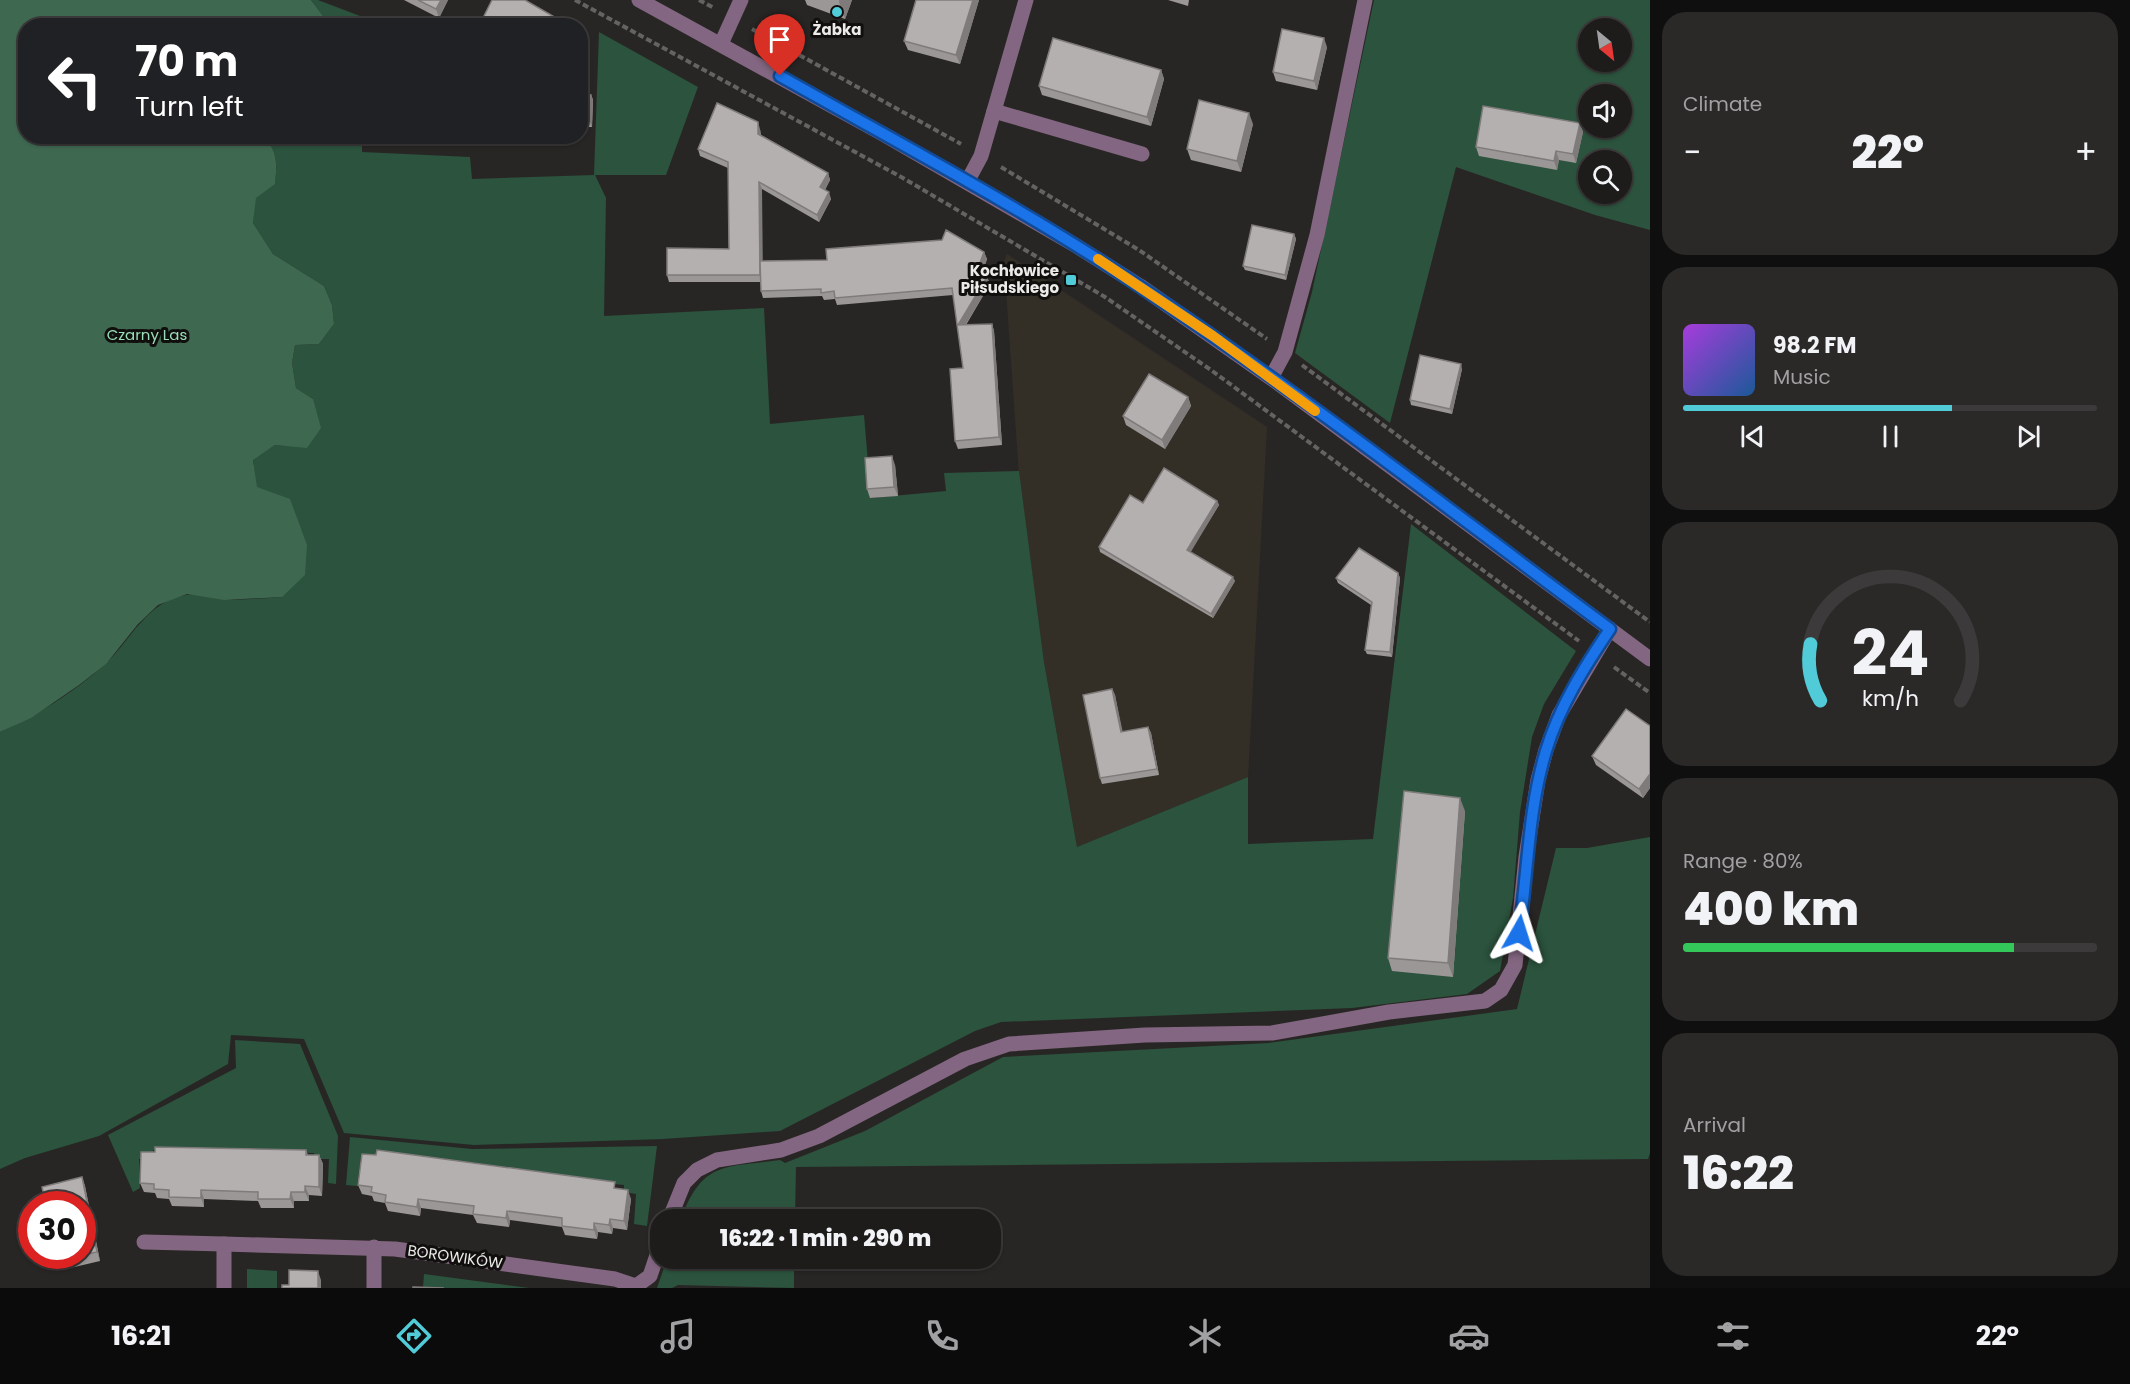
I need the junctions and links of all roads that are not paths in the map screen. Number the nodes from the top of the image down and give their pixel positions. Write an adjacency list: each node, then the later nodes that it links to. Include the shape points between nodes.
1 (639, 0): 5 (street)
2 (741, 0): 5 (street)
3 (1026, 0): 6 (street)
4 (1365, 0): 9 (street, via 1317,235 1285,352)
5 (721, 44): 8 (street)
6 (994, 111): 7 (street); 8 (street, via 981,156)
7 (1142, 154)
8 (967, 182): 9 (street, via 1140,286)
9 (1271, 378): 10 (street)
10 (1610, 629): 11 (street); 12 (street, via 1559,715 1538,780 1515,965 1501,990 1485,1001 1389,1012 1272,1033 1009,1044 964,1059 819,1136 781,1150 717,1160 697,1170 684,1183)
11 (1650, 658)
12 (673, 1209)
13 (144, 1242): 14 (street, BOROWIKÓW)
14 (224, 1244): 15 (street, BOROWIKÓW); 18 (street)
15 (374, 1247): 17 (street, BOROWIKÓW, via 615,1279); 19 (street)
16 (652, 1269): 17 (street, BOROWIKÓW)
17 (636, 1287)
18 (224, 1288)
19 (374, 1288)

